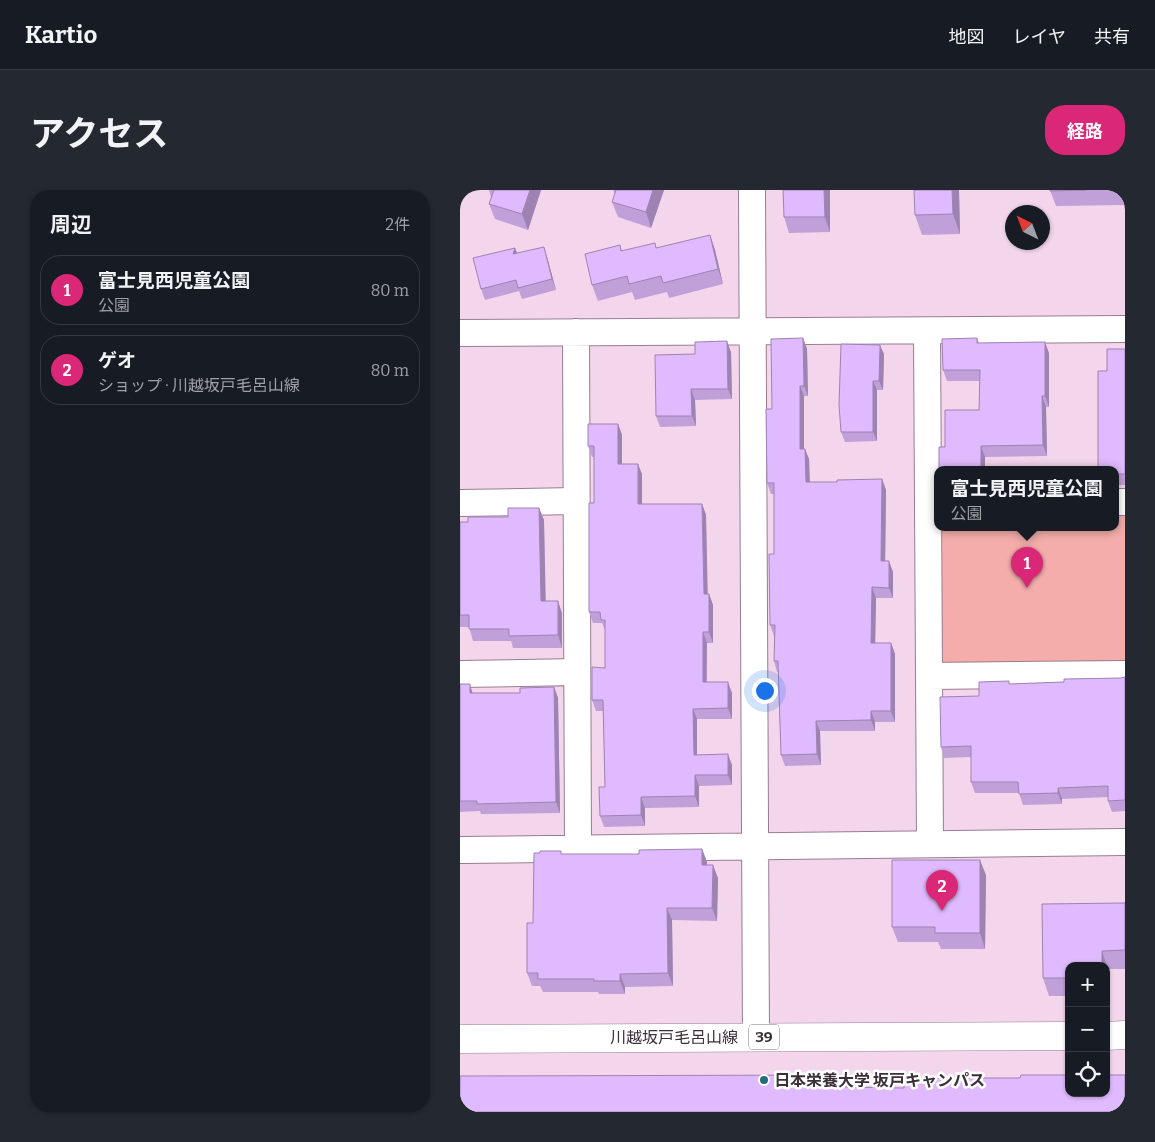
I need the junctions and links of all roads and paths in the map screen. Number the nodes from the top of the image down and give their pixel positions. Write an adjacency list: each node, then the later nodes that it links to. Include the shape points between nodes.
1 (752, 190): 3 (street)
2 (1125, 329): 4 (street)
3 (752, 331): 4 (street); 6 (street); 16 (street)
4 (927, 331): 8 (street)
5 (460, 332): 6 (street)
6 (576, 332): 7 (street)
7 (576, 501): 9 (street); 10 (street)
8 (933, 502): 13 (street)
9 (460, 503)
10 (577, 672): 11 (street); 18 (street)
11 (460, 674)
12 (1125, 674): 13 (street)
13 (929, 676): 15 (street)
14 (1125, 842): 15 (street)
15 (930, 844): 16 (street)
16 (755, 846): 18 (street); 22 (street)
17 (460, 850): 18 (street)
18 (578, 850)
19 (1065, 1036): 22 (main road, 川越坂戸毛呂山線 / 39)
20 (1110, 1036): 21 (main road)
21 (1125, 1036)
22 (756, 1037): 23 (main road, 川越坂戸毛呂山線 / 39)
23 (460, 1039)

